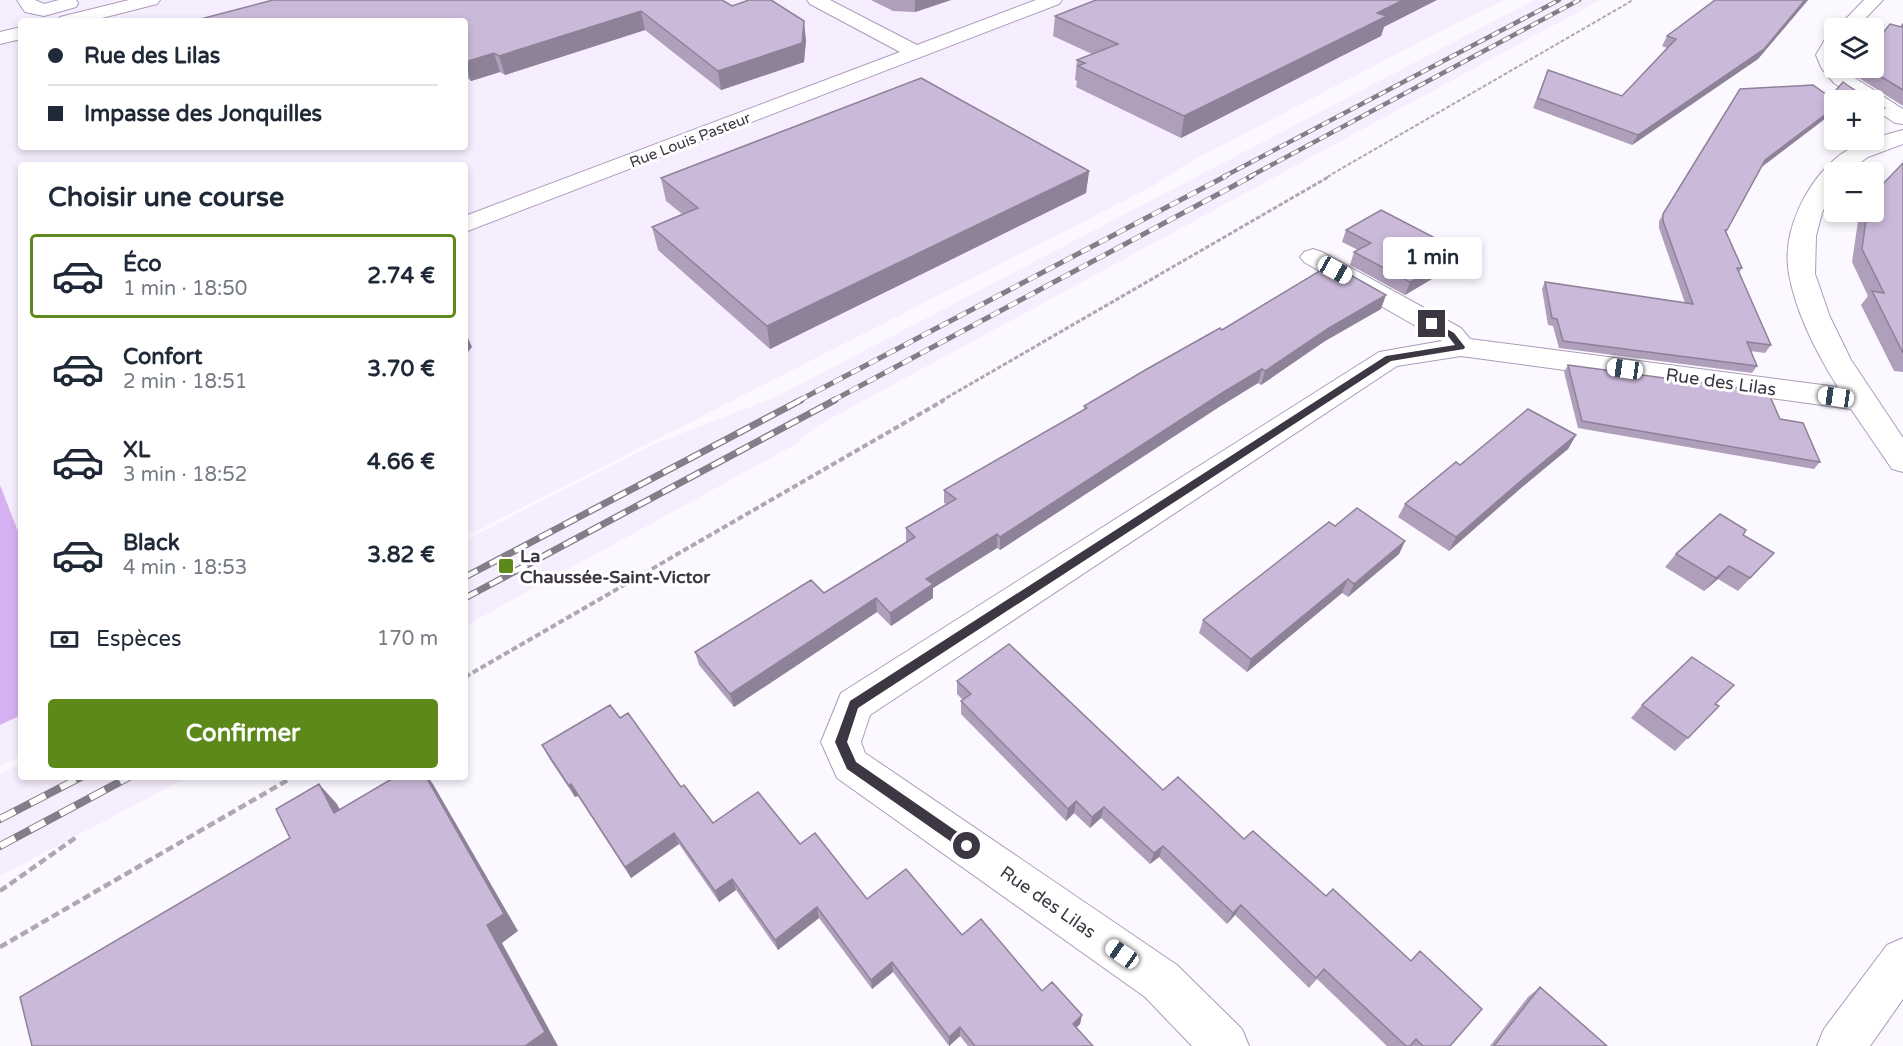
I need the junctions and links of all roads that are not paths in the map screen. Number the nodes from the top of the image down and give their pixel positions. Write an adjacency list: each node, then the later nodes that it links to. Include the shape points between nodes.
1 (26, 0): 6 (street, via 32,8)
2 (152, 0): 6 (street)
3 (816, 0): 10 (street)
4 (1053, 0): 10 (street, Rue Louis Pasteur)
5 (1874, 0): 7 (street)
6 (74, 10)
7 (1856, 18)
8 (18, 34): 9 (street)
9 (0, 38)
10 (915, 52): 14 (street, Rue Louis Pasteur)
11 (1843, 78): 12 (street)
12 (1903, 118)
13 (1903, 137): 17 (street, via 1851,156 1822,185 1804,225 1801,270 1812,308)
14 (468, 224)
15 (1324, 263): 16 (street, via 1451,334)
16 (1461, 347): 17 (street, Rue des Lilas); 20 (street, Rue des Lilas, via 1389,358 854,705 841,742 851,765 1161,981)
17 (1859, 400): 18 (street)
18 (1903, 461)
19 (1903, 961): 21 (street)
20 (1225, 1046)
21 (1840, 1046)

